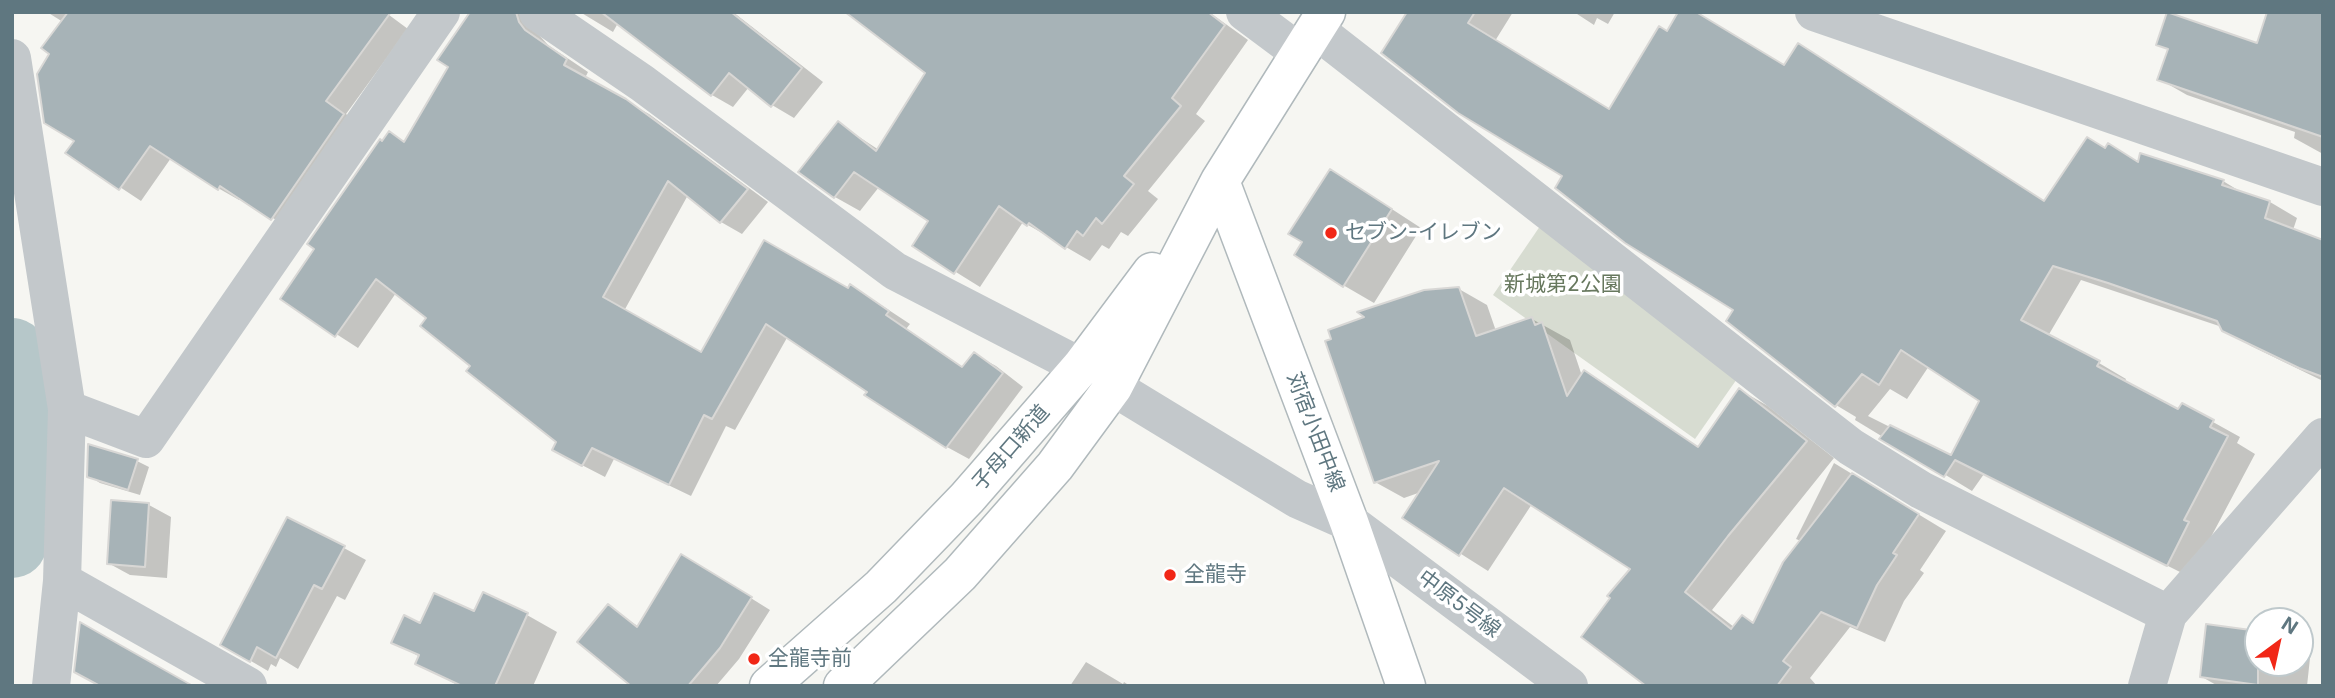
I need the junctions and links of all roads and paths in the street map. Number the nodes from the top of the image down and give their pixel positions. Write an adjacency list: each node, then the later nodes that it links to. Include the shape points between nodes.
1 (538, 12): 9 (street, via 632,75 894,271)
2 (1245, 12): 5 (street)
3 (1814, 12): 8 (street)
4 (439, 13): 11 (street, via 146,439)
5 (1314, 32): 7 (street, 子母口新道); 15 (street, via 1851,447 1921,490)
6 (12, 58): 11 (street)
7 (1220, 181): 9 (street, 子母口新道); 10 (street, 子母口新道); 13 (street, 苅宿小田中線)
8 (2323, 187)
9 (1080, 368): 18 (street, 子母口新道, via 967,498 881,587)
10 (1113, 387): 13 (street, 中原5号線, via 1297,499); 19 (street, 子母口新道, via 1055,466 960,574)
11 (66, 409): 14 (street)
12 (2323, 437): 15 (street)
13 (1349, 522): 20 (street, 苅宿小田中線); 21 (street, 中原5号線)
14 (62, 581): 16 (street); 17 (street)
15 (2168, 614): 22 (street)
16 (51, 686)
17 (248, 686)
18 (769, 686)
19 (843, 686)
20 (1406, 686)
21 (1569, 686)
22 (2147, 686)

